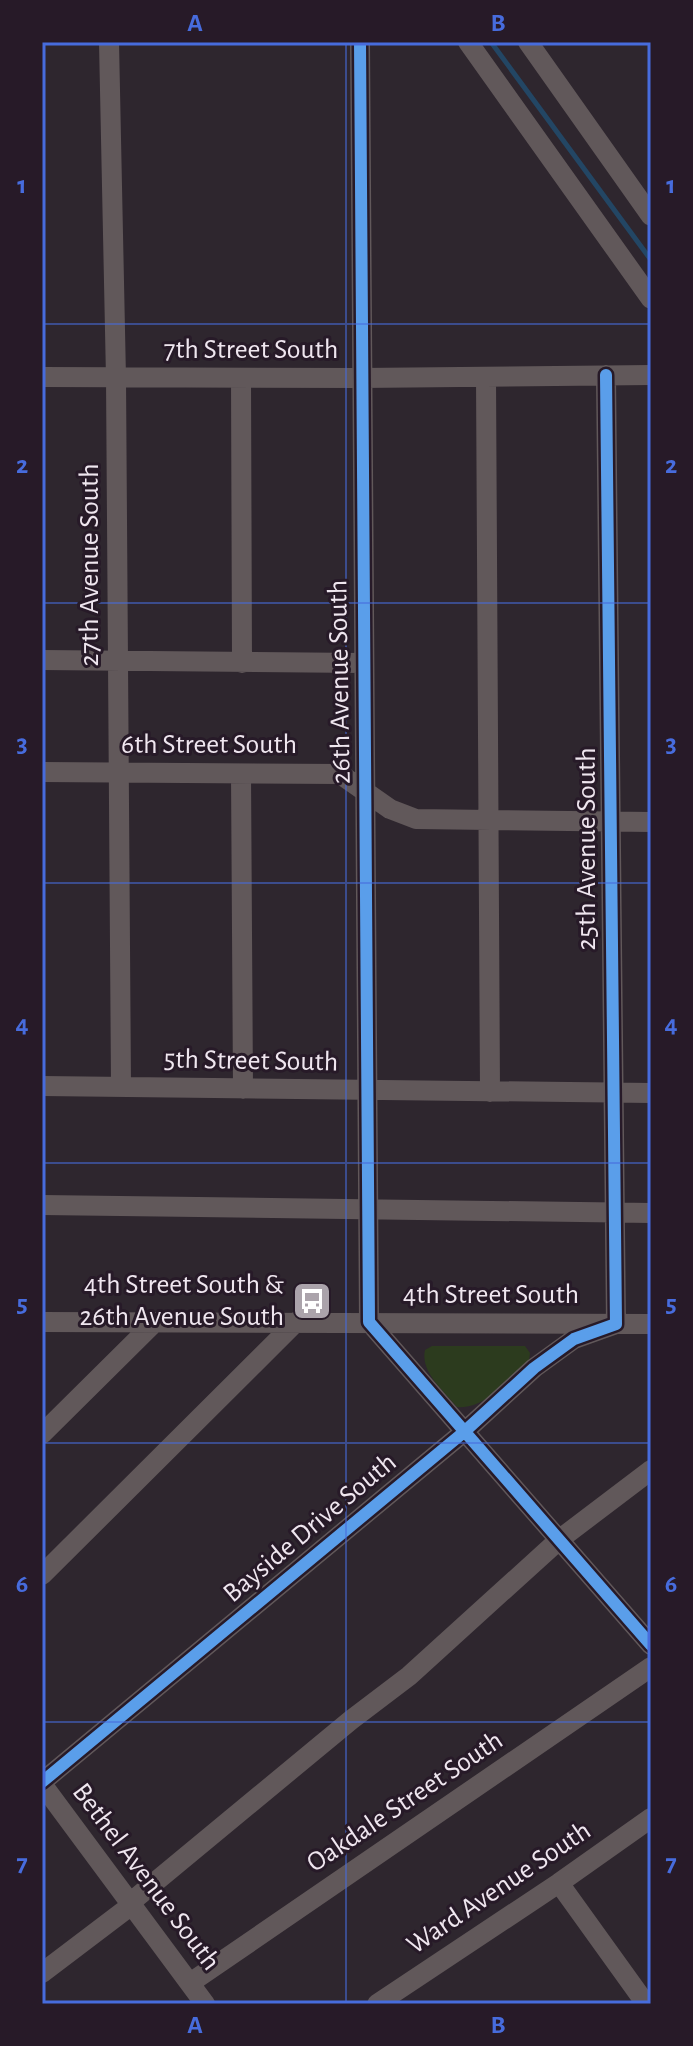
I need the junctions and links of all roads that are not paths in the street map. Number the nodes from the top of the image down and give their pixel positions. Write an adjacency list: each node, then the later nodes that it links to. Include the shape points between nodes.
1 (109, 42): 11 (street, 27th Avenue South)
2 (360, 42): 13 (street, 26th Avenue South)
3 (468, 42): 6 (street)
4 (528, 42): 5 (street)
5 (651, 216)
6 (651, 299)
7 (606, 375): 8 (street, 7th Street South); 10 (street, 7th Street South); 23 (street, 25th Avenue South)
8 (651, 375)
9 (42, 377): 11 (street, 7th Street South)
10 (486, 377): 13 (street, 7th Street South); 22 (street)
11 (116, 378): 12 (street, 7th Street South); 15 (street, 27th Avenue South)
12 (241, 378): 13 (street, 7th Street South); 16 (street)
13 (361, 378): 17 (street, 26th Avenue South)
14 (42, 660): 15 (street)
15 (118, 662): 16 (street); 19 (street, 27th Avenue South)
16 (242, 663): 17 (street)
17 (363, 663): 21 (street, 26th Avenue South)
18 (42, 772): 19 (street, 6th Street South)
19 (119, 773): 20 (street, 6th Street South); 26 (street, 27th Avenue South)
20 (241, 774): 21 (street, 6th Street South, via 340,774); 27 (street)
21 (366, 793): 22 (street, 6th Street South, via 416,819); 28 (street, 26th Avenue South)
22 (487, 820): 23 (street, 6th Street South); 29 (street)
23 (612, 820): 24 (street, 6th Street South); 30 (street, 25th Avenue South)
24 (651, 822)
25 (42, 1086): 26 (street, 5th Street South)
26 (121, 1087): 27 (street, 5th Street South)
27 (243, 1089): 28 (street, 5th Street South)
28 (368, 1092): 29 (street, 5th Street South); 33 (street, 26th Avenue South)
29 (490, 1092): 30 (street, 5th Street South)
30 (612, 1092): 31 (street, 5th Street South); 34 (street, 25th Avenue South)
31 (651, 1093)
32 (42, 1205): 33 (street)
33 (369, 1208): 34 (street); 39 (street, 26th Avenue South)
34 (614, 1213): 35 (street); 40 (street, 25th Avenue South)
35 (651, 1213)
36 (42, 1322): 37 (street, 4th Street South)
37 (155, 1322): 38 (street, 4th Street South); 43 (street)
38 (296, 1322): 39 (street, 4th Street South); 46 (street)
39 (369, 1322): 40 (street, 4th Street South); 42 (street)
40 (616, 1324): 41 (street, 4th Street South); 42 (street, Bayside Drive South, via 574,1339)
41 (651, 1324)
42 (464, 1432): 45 (street); 49 (street, Bayside Drive South)
43 (42, 1434)
44 (651, 1470): 45 (street)
45 (560, 1539): 47 (street); 52 (street, via 409,1676)
46 (42, 1575)
47 (651, 1645)
48 (651, 1667): 54 (street, Oakdale Street South)
49 (42, 1783): 52 (street, Bethel Avenue South)
50 (651, 1818): 51 (street, Ward Avenue South)
51 (559, 1883): 56 (street, Ward Avenue South); 57 (street)
52 (132, 1903): 53 (street); 54 (street, Bethel Avenue South)
53 (42, 1973)
54 (190, 1983): 55 (street, Bethel Avenue South)
55 (205, 2004)
56 (377, 2004)
57 (646, 2004)

